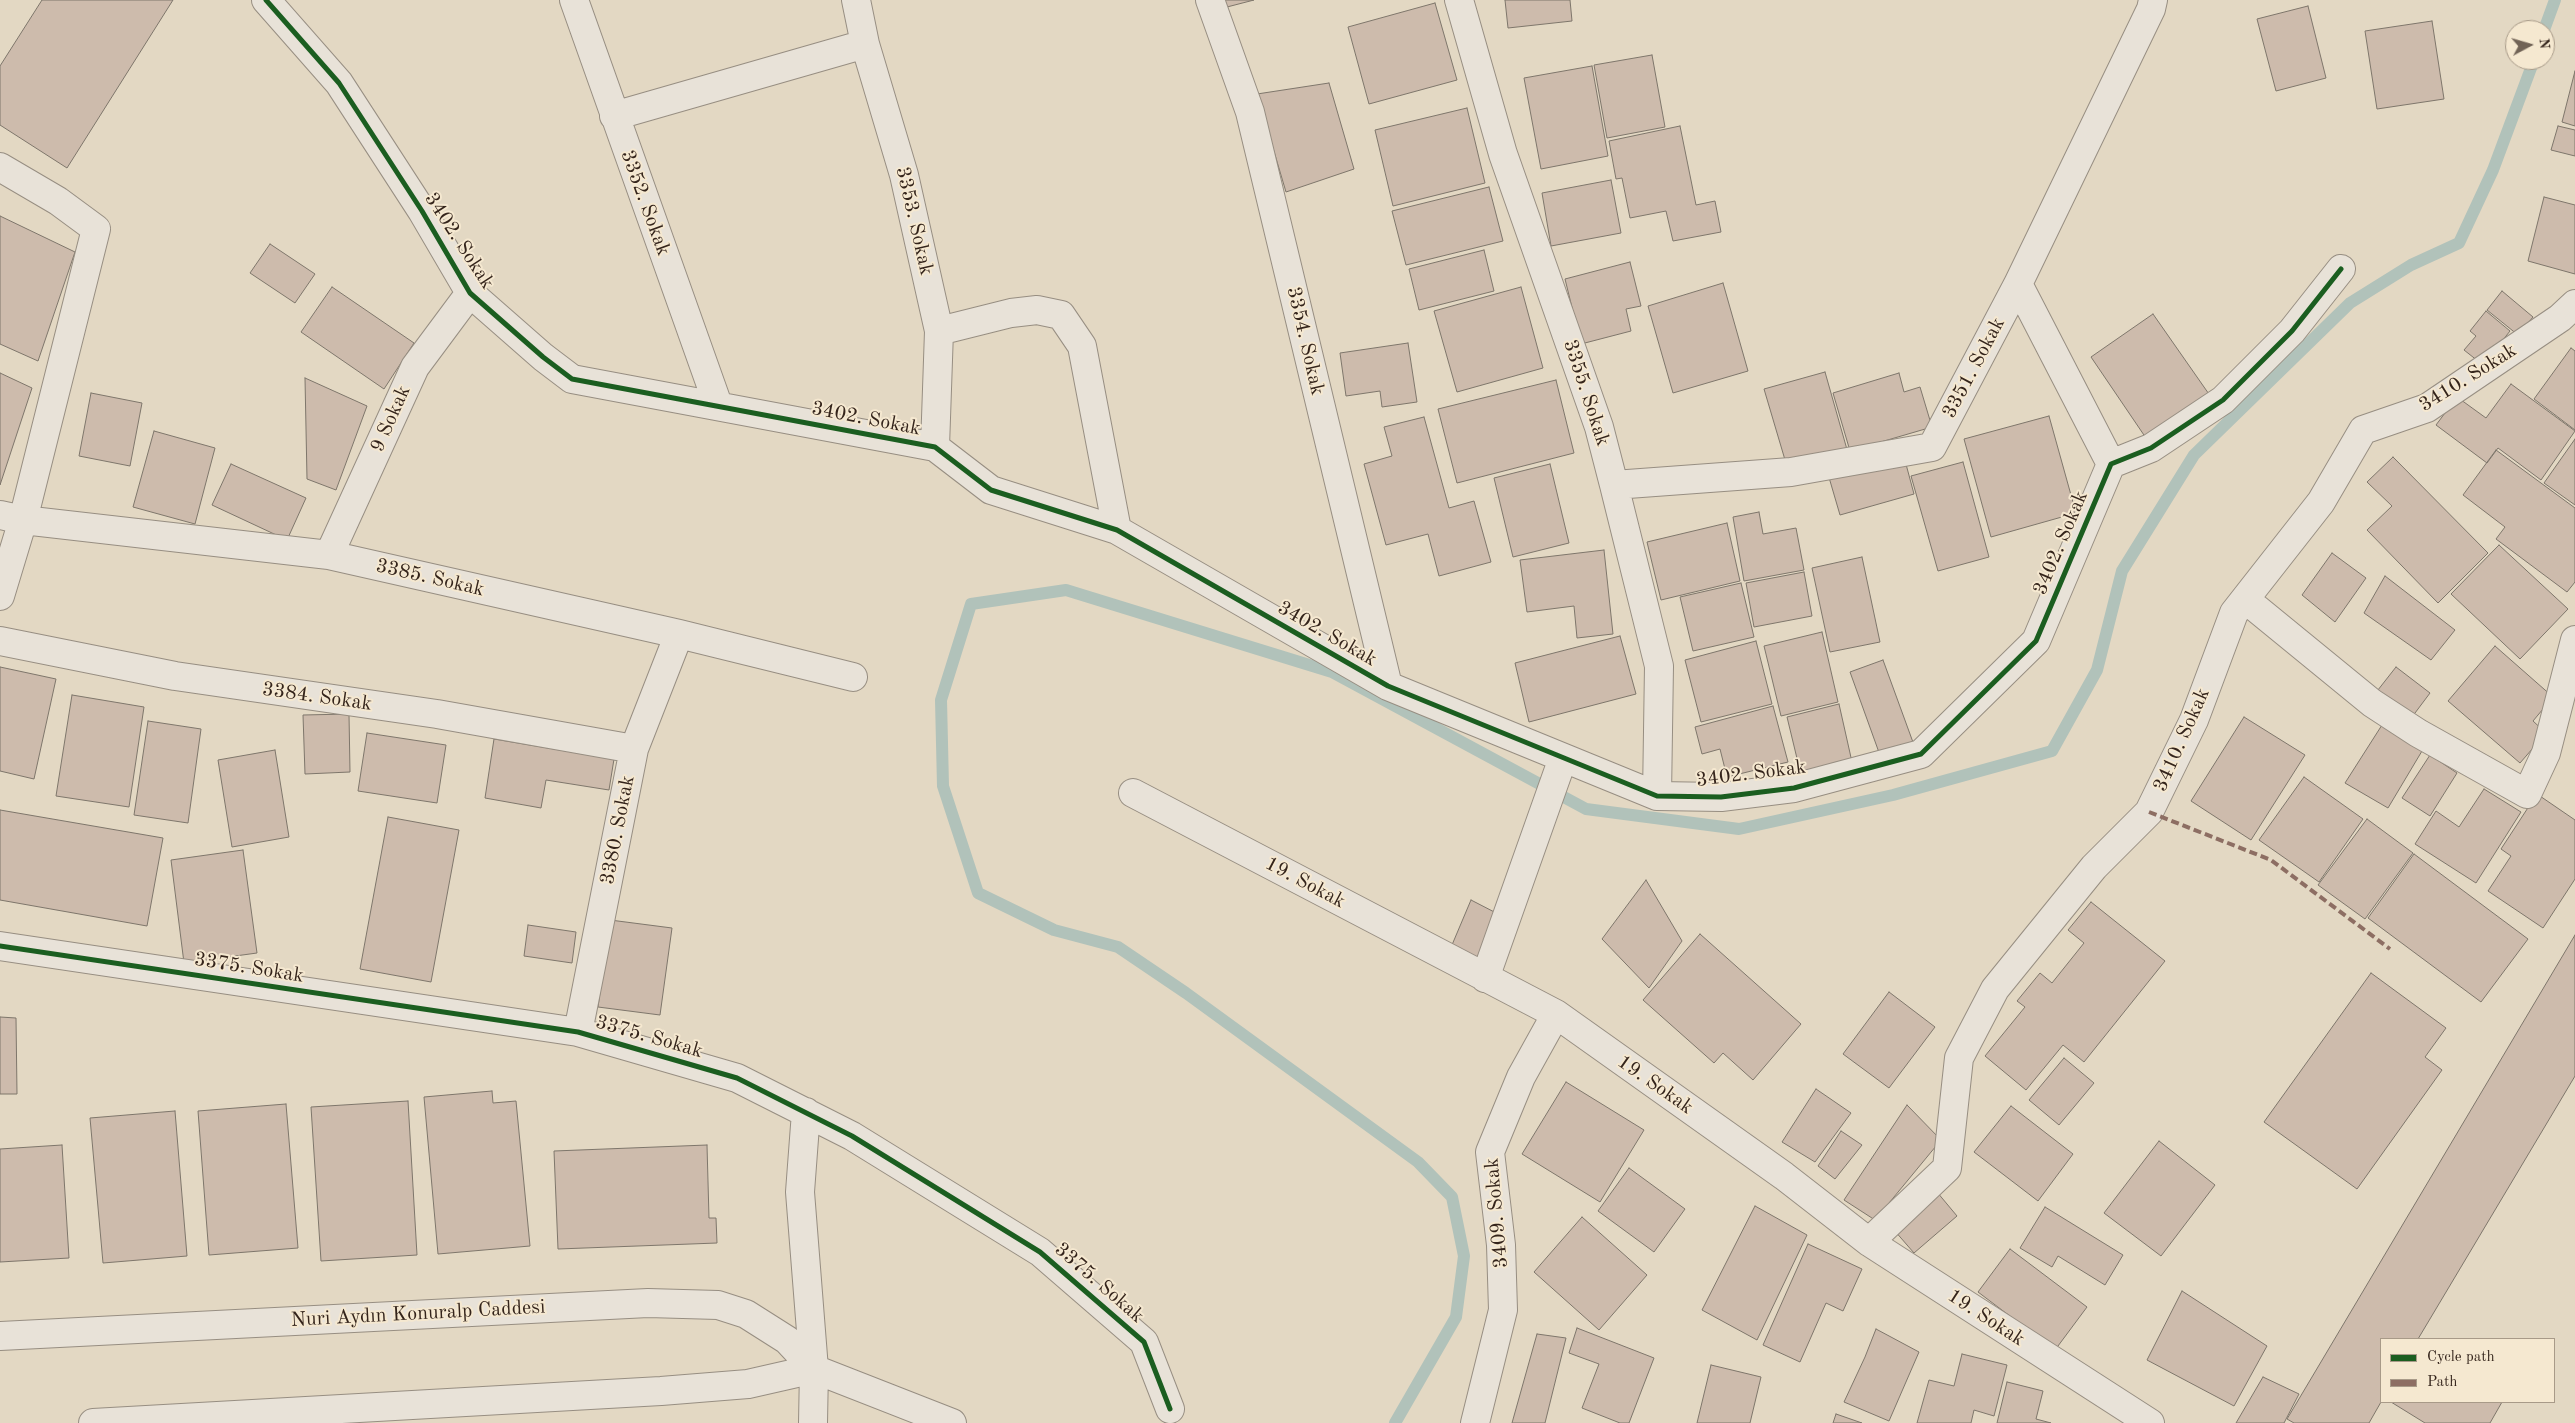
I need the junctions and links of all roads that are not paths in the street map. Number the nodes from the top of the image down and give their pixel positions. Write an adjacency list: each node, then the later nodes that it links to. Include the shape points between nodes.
1 (266, 0): 12 (street, 3402. Sokak, via 339,83 422,211)
2 (574, 0): 8 (street, 3352. Sokak)
3 (856, 0): 7 (street, 3353. Sokak)
4 (1210, 0): 28 (street, 3354. Sokak, via 1250,112)
5 (1459, 0): 18 (street, 3355. Sokak, via 1503,154 1599,427)
6 (2152, 0): 11 (street, 3351. Sokak, via 2151,9)
7 (865, 44): 8 (street); 14 (street, 3353. Sokak, via 904,175)
8 (614, 116): 15 (street, 3352. Sokak)
9 (0, 167): 19 (street, via 58,201 96,229)
10 (2341, 269): 17 (street, via 2292,331 2224,400 2151,448)
11 (2018, 284): 17 (street); 18 (street, 3351. Sokak, via 1932,447 1791,472)
12 (470, 293): 15 (street, 3402. Sokak, via 572,379); 21 (street, 9 Sokak, via 415,367)
13 (2575, 304): 23 (street, 3410. Sokak, via 2560,318 2426,408 2363,430 2321,502)
14 (940, 331): 16 (street, 3353. Sokak); 20 (street, via 1011,313 1037,310 1061,315 1082,346)
15 (718, 406): 16 (street, 3402. Sokak)
16 (935, 447): 20 (street, 3402. Sokak, via 991,490)
17 (2111, 464): 32 (street, 3402. Sokak, via 2036,641 1921,754 1794,788 1721,797)
18 (1614, 485): 32 (street, 3355. Sokak, via 1659,666)
19 (12, 518): 21 (street, 3385. Sokak); 22 (street)
20 (1117, 530): 28 (street, 3402. Sokak)
21 (330, 555): 24 (street, 3385. Sokak)
22 (0, 596)
23 (2246, 600): 25 (street, via 2372,703 2418,733 2527,794 2546,753); 38 (street, 3410. Sokak, via 2234,613 2194,720 2149,812 2094,868 1995,989 1960,1058 1947,1168)
24 (679, 634): 27 (street, 3385. Sokak); 29 (street, 3380. Sokak)
25 (2575, 640)
26 (0, 641): 29 (street, 3384. Sokak, via 175,676 437,714)
27 (853, 677)
28 (1388, 686): 30 (street, 3402. Sokak)
29 (634, 749): 36 (street, 3380. Sokak)
30 (1558, 770): 32 (street, 3402. Sokak); 34 (street)
31 (1133, 793): 34 (street, 19. Sokak)
32 (1657, 796)
33 (0, 946): 36 (street, 3375. Sokak)
34 (1485, 978): 35 (street, 19. Sokak)
35 (1556, 1014): 38 (street, 19. Sokak, via 1784,1176); 45 (street, 3409. Sokak, via 1521,1077 1490,1152 1501,1245 1503,1310)
36 (578, 1032): 37 (street, 3375. Sokak, via 737,1078)
37 (806, 1112): 40 (street, via 800,1192); 41 (street, 3375. Sokak, via 852,1136 1040,1252 1144,1342)
38 (1870, 1242): 46 (street, 19. Sokak)
39 (0, 1336): 40 (street, Nuri Aydın Konuralp Caddesi, via 648,1303 718,1305 746,1314 787,1340)
40 (814, 1369): 42 (street, via 748,1384 660,1391); 43 (street); 44 (street, Nuri Aydın Konuralp Caddesi)
41 (1170, 1408)
42 (93, 1423)
43 (813, 1423)
44 (952, 1423)
45 (1475, 1423)
46 (2150, 1423)

